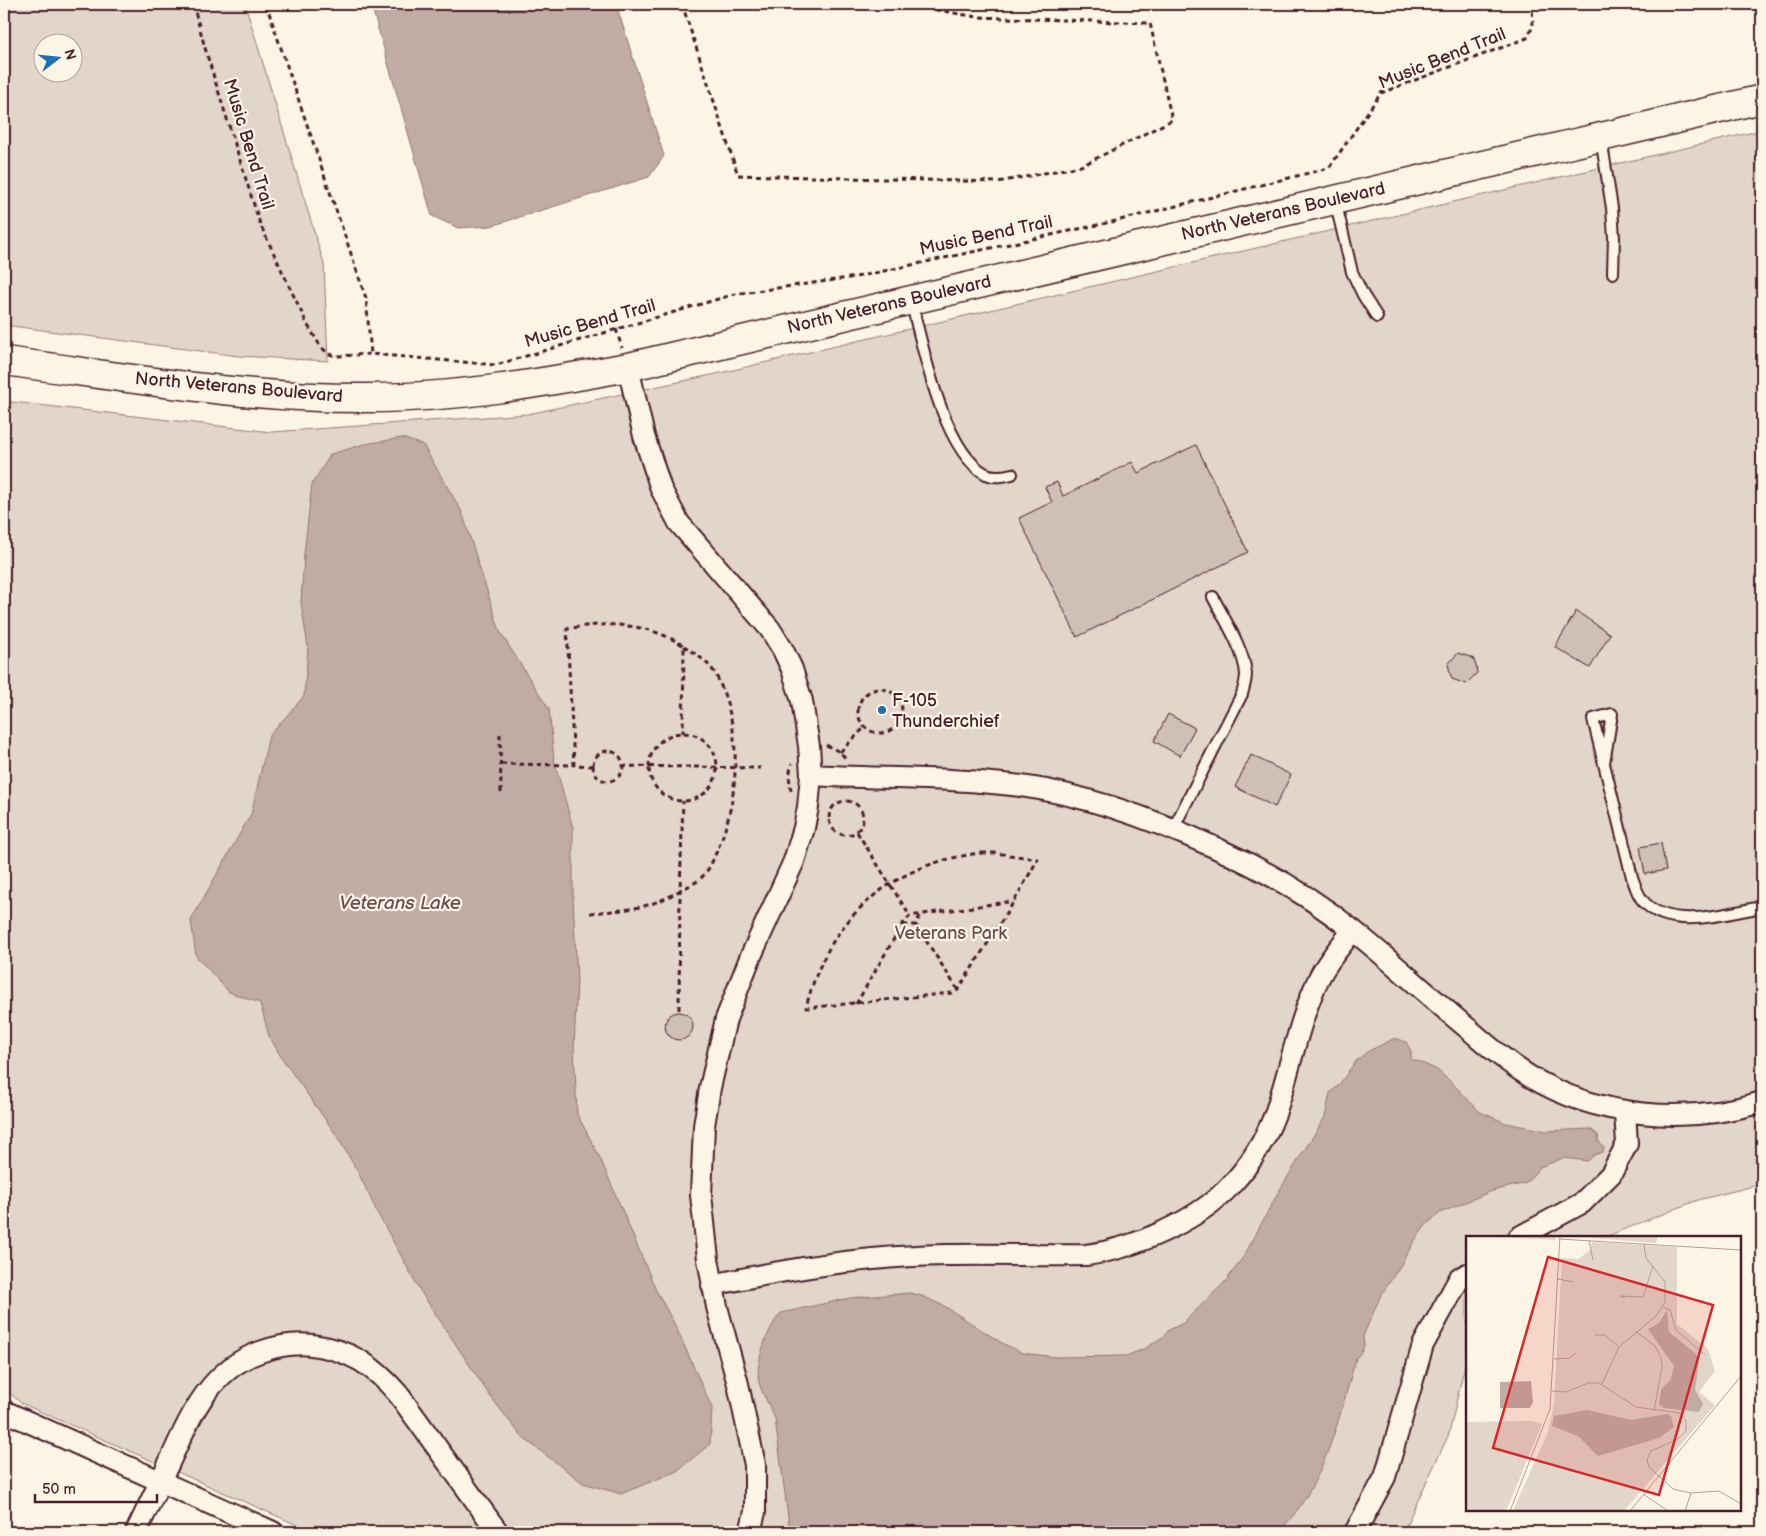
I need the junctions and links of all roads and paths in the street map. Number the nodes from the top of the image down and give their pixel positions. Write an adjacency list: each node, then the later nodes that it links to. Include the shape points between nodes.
1 (193, 4): 14 (path, Music Bend Trail, via 260,224 307,324 329,354)
2 (266, 4): 14 (path, via 366,298)
3 (682, 4): 4 (path, via 738,175 998,182 1081,166 1172,120 1150,23 977,17)
4 (903, 4)
5 (1532, 4): 14 (path, Music Bend Trail, via 1533,26 1527,38 1381,93 1329,168 1116,221 865,275 735,294 496,365)
6 (1611, 4): 7 (path, via 1615,9)
7 (1633, 4)
8 (1762, 99): 9 (street, North Veterans Boulevard)
9 (1600, 137): 10 (street, North Veterans Boulevard); 11 (lane, via 1612,208)
10 (1335, 199): 12 (street, North Veterans Boulevard); 13 (lane, via 1352,272)
11 (1613, 273)
12 (911, 299): 16 (street, North Veterans Boulevard); 17 (lane, via 934,390 953,434 975,466 986,474 996,477)
13 (1377, 317)
14 (372, 354)
15 (4, 361): 16 (street, North Veterans Boulevard, via 200,387 369,398 470,392)
16 (628, 367): 35 (street, via 653,466 669,506 683,528 770,629 792,669 806,719)
17 (1012, 474)
18 (1213, 597): 38 (lane, via 1242,658 1245,684)
19 (684, 646): 21 (path); 28 (path, via 674,639 627,625 596,624 568,629); 33 (path, via 717,676 734,735)
20 (865, 726): 20 (path, via 885,732 897,724 902,711 898,698 880,689 872,690 861,699 858,714); 24 (path)
21 (683, 733): 31 (path, via 663,739 650,756); 32 (path, via 704,740 716,760)
22 (500, 734): 26 (path)
23 (819, 745): 24 (path)
24 (840, 752): 27 (path)
25 (1604, 763): 43 (lane, via 1636,891 1644,902 1663,915 1689,918)
26 (501, 764): 28 (path); 36 (path)
27 (849, 764)
28 (574, 765): 29 (path)
29 (593, 766): 30 (path, via 599,778 608,781 620,775); 30 (path, via 600,753 610,751 619,756)
30 (622, 766): 31 (path)
31 (649, 766): 32 (path); 37 (path, via 656,788)
32 (716, 768): 33 (path); 37 (path, via 713,782 706,791)
33 (735, 768): 34 (path); 41 (path, via 730,813 714,857 700,879)
34 (760, 768)
35 (811, 775): 38 (street, via 1022,786 1088,801); 57 (street, via 804,828 796,853 726,1019 710,1088 704,1126 701,1195)
36 (501, 794)
37 (683, 801): 41 (path)
38 (1173, 829): 49 (street, via 1283,882)
39 (857, 832): 39 (path, via 864,818 860,807 849,801 838,803 830,814 831,826 839,834); 40 (path)
40 (890, 884): 42 (path, via 930,864 962,856 995,853 1038,859); 46 (path); 51 (path, via 854,913 834,939 814,980 806,1008)
41 (680, 890): 44 (path, via 642,907); 52 (path)
42 (1013, 903): 45 (path); 50 (path)
43 (1762, 907)
44 (590, 913)
45 (921, 913): 46 (path); 47 (path)
46 (910, 916): 48 (path)
47 (916, 924): 48 (path); 50 (path)
48 (902, 925): 51 (path)
49 (1353, 930): 54 (street, via 1496,1053 1528,1075 1575,1098); 57 (street, via 1319,977 1303,1016 1266,1136 1230,1186 1194,1215 1151,1236 1086,1255 948,1255 874,1259 810,1266)
50 (958, 990): 51 (path)
51 (856, 1004)
52 (679, 1010)
53 (1762, 1102): 54 (street, via 1718,1113 1688,1116)
54 (1626, 1111): 55 (street, via 1627,1144 1611,1174 1582,1203)
55 (1521, 1236)
56 (1466, 1275): 64 (street, via 1459,1279 1423,1345 1385,1477)
57 (712, 1285): 63 (street, via 755,1465 755,1512)
58 (4, 1411): 59 (street)
59 (160, 1482): 60 (street); 61 (street); 62 (street, via 200,1401 232,1365 271,1348 322,1346 355,1357 385,1378)
60 (136, 1532)
61 (273, 1532)
62 (498, 1532)
63 (750, 1532)
64 (1355, 1532)

